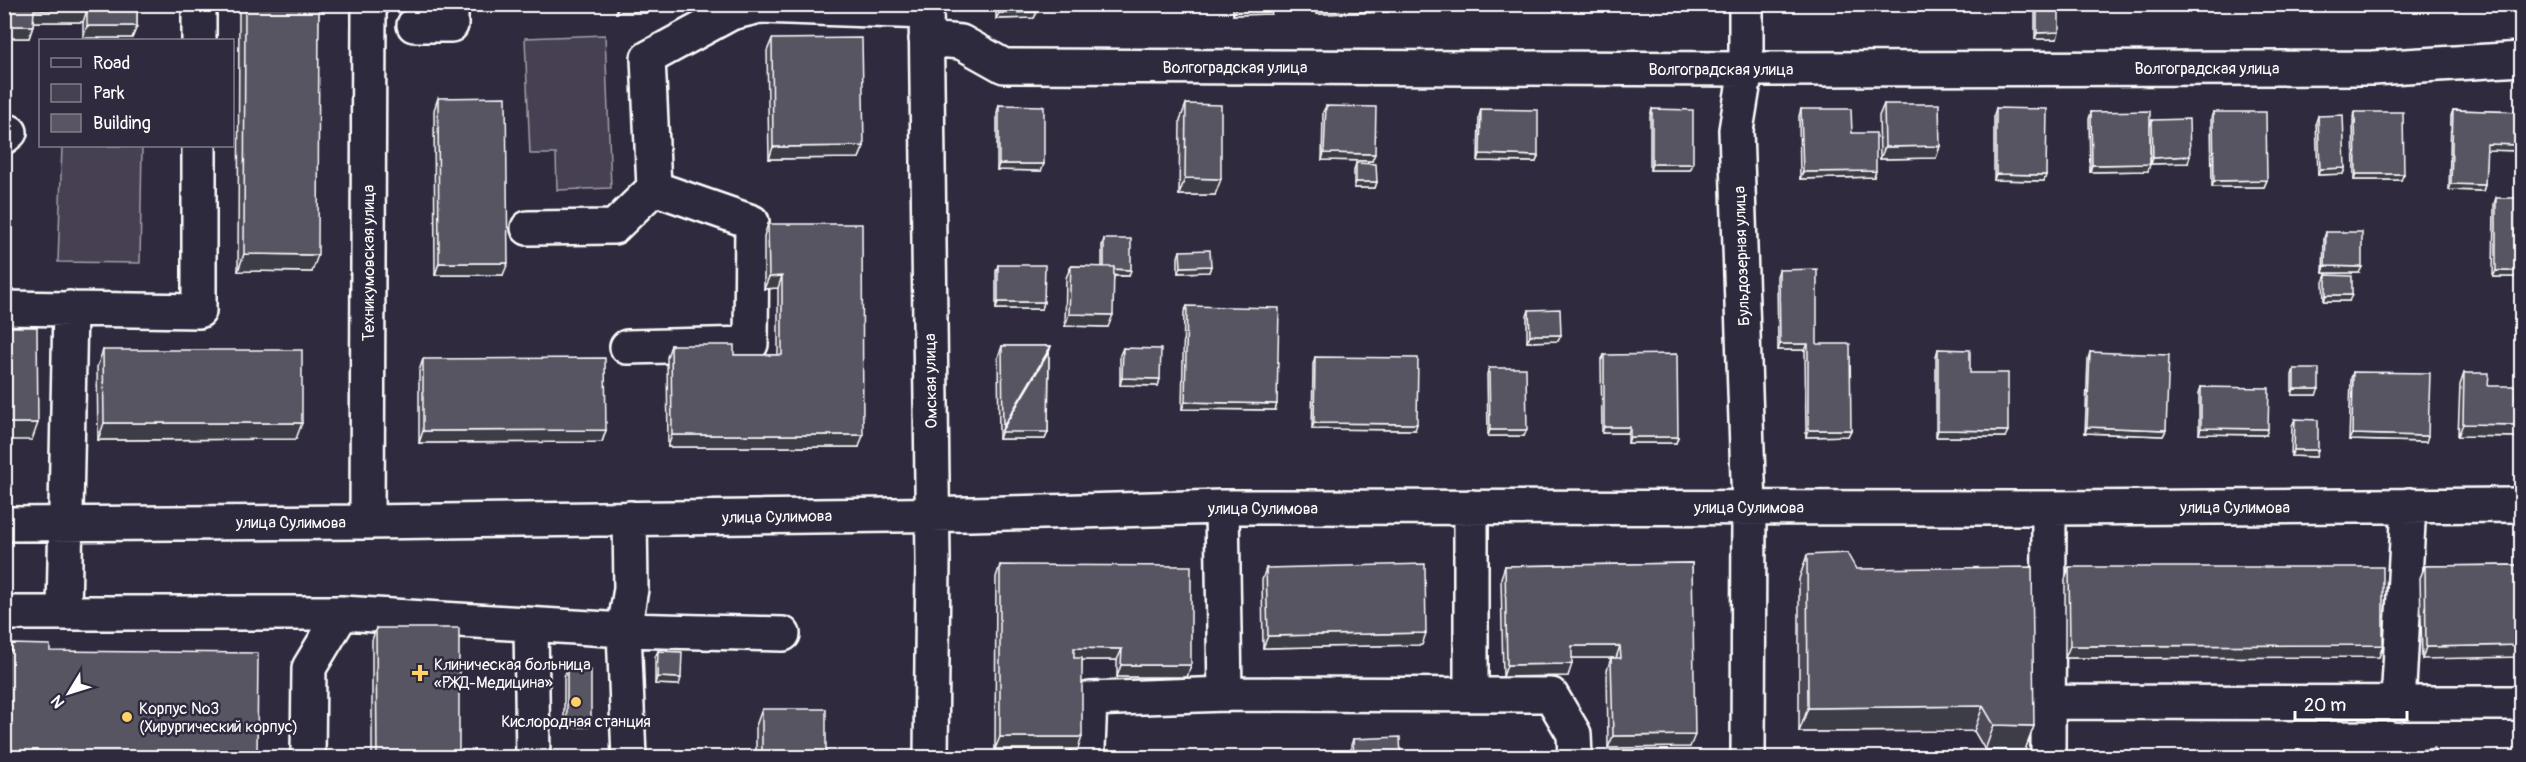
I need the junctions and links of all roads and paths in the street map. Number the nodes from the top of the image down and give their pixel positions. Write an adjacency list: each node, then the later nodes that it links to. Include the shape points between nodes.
1 (199, 4): 8 (street)
2 (369, 4): 25 (street, Техникумовская улица)
3 (451, 4): 7 (street, via 452,25)
4 (1746, 4): 10 (street, Бульдозерная улица)
5 (731, 9): 6 (street, Волгоградская улица, via 760,6); 12 (street, Волгоградская улица, via 648,58)
6 (926, 19): 10 (street, Волгоградская улица, via 1004,66); 23 (street, Омская улица)
7 (414, 25)
8 (199, 39)
9 (2522, 59): 10 (street, Волгоградская улица, via 2360,68)
10 (1746, 69): 21 (street, Бульдозерная улица, via 1736,130)
11 (199, 147): 15 (street, via 199,311)
12 (654, 188): 13 (street, via 614,227); 16 (street, via 752,222 751,344)
13 (528, 228)
14 (4, 308): 15 (street)
15 (70, 308): 27 (street)
16 (627, 347)
17 (2522, 505): 18 (street, улица Сулимова)
18 (2409, 506): 22 (street, улица Сулимова); 38 (street)
19 (1222, 507): 20 (street, улица Сулимова); 23 (street, улица Сулимова); 34 (street)
20 (1471, 507): 21 (street, улица Сулимова); 35 (street)
21 (1749, 507): 22 (street, улица Сулимова); 45 (street, Бульдозерная улица)
22 (2049, 508): 36 (street)
23 (932, 514): 24 (street, улица Сулимова); 43 (street, Омская улица)
24 (630, 518): 25 (street, улица Сулимова); 32 (street, via 630,589)
25 (367, 522): 27 (street, улица Сулимова)
26 (4, 524): 27 (street, улица Сулимова)
27 (65, 524): 28 (street)
28 (64, 612): 29 (street); 30 (street)
29 (4, 613)
30 (342, 613): 31 (street); 40 (street, via 309,668)
31 (531, 625): 32 (street); 41 (street)
32 (624, 630): 33 (street); 42 (street)
33 (783, 634)
34 (1225, 694): 35 (street); 39 (street, via 1090,699)
35 (1471, 694): 44 (street, via 1551,694 1574,734)
36 (2048, 702): 38 (street); 46 (street)
37 (2522, 703): 38 (street)
38 (2398, 704)
39 (1088, 748)
40 (308, 758)
41 (533, 758)
42 (629, 758)
43 (931, 758)
44 (1575, 758)
45 (1748, 758)
46 (2048, 758)

